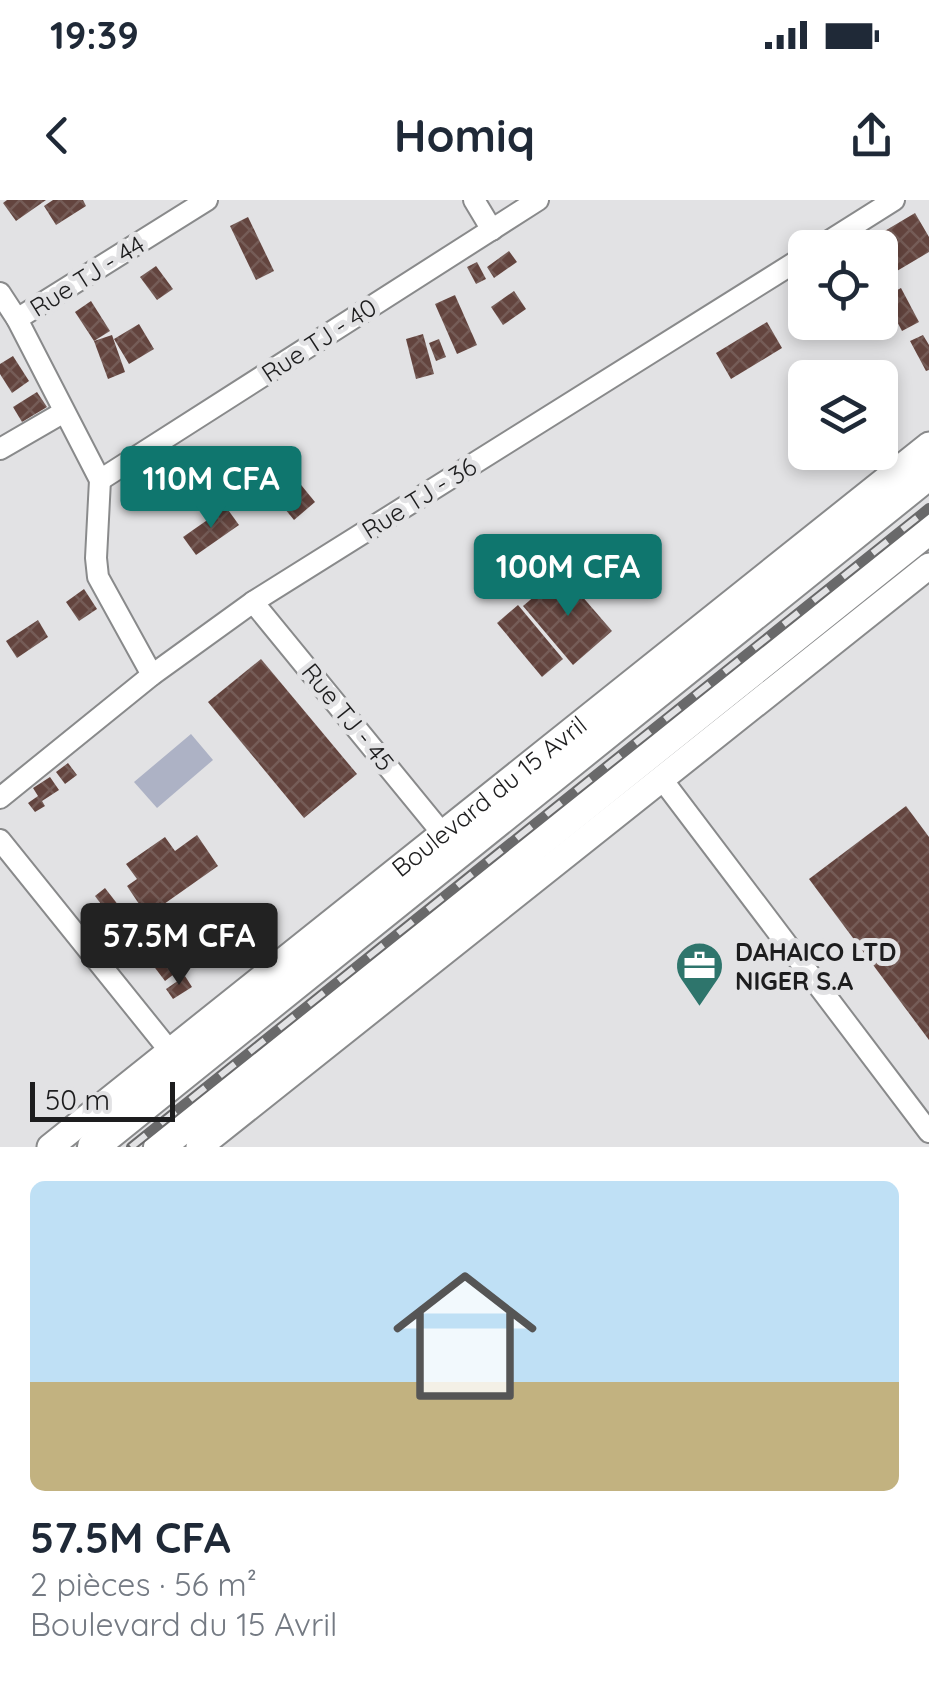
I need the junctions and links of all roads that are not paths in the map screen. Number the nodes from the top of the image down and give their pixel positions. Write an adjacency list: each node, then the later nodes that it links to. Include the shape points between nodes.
1 (207, 200): 9 (street, Rue TJ - 44)
2 (474, 200): 5 (street)
3 (538, 200): 5 (street, Rue TJ - 40)
4 (894, 200): 6 (street)
5 (492, 230): 14 (street, Rue TJ - 40)
6 (846, 230)
7 (788, 267): 17 (street, Rue TJ - 36)
8 (0, 293): 9 (street)
9 (17, 319): 10 (street)
10 (64, 412): 12 (street); 14 (street)
11 (929, 445): 21 (main road, Boulevard du 15 Avril)
12 (0, 450)
13 (929, 474): 26 (highway, Boulevard du 15 Avril)
14 (100, 480): 18 (street, via 98,576)
15 (929, 529): 27 (highway)
16 (926, 573): 19 (main road)
17 (252, 602): 18 (street, Rue TJ - 36); 21 (street, Rue TJ - 45)
18 (152, 675): 20 (street, Rue TJ - 36)
19 (662, 778): 24 (street); 28 (main road)
20 (0, 798)
21 (442, 833): 23 (main road, Boulevard du 15 Avril)
22 (0, 840): 23 (street)
23 (169, 1050): 25 (main road, Boulevard du 15 Avril)
24 (929, 1132)
25 (50, 1147)
26 (93, 1147)
27 (158, 1147)
28 (199, 1147)

